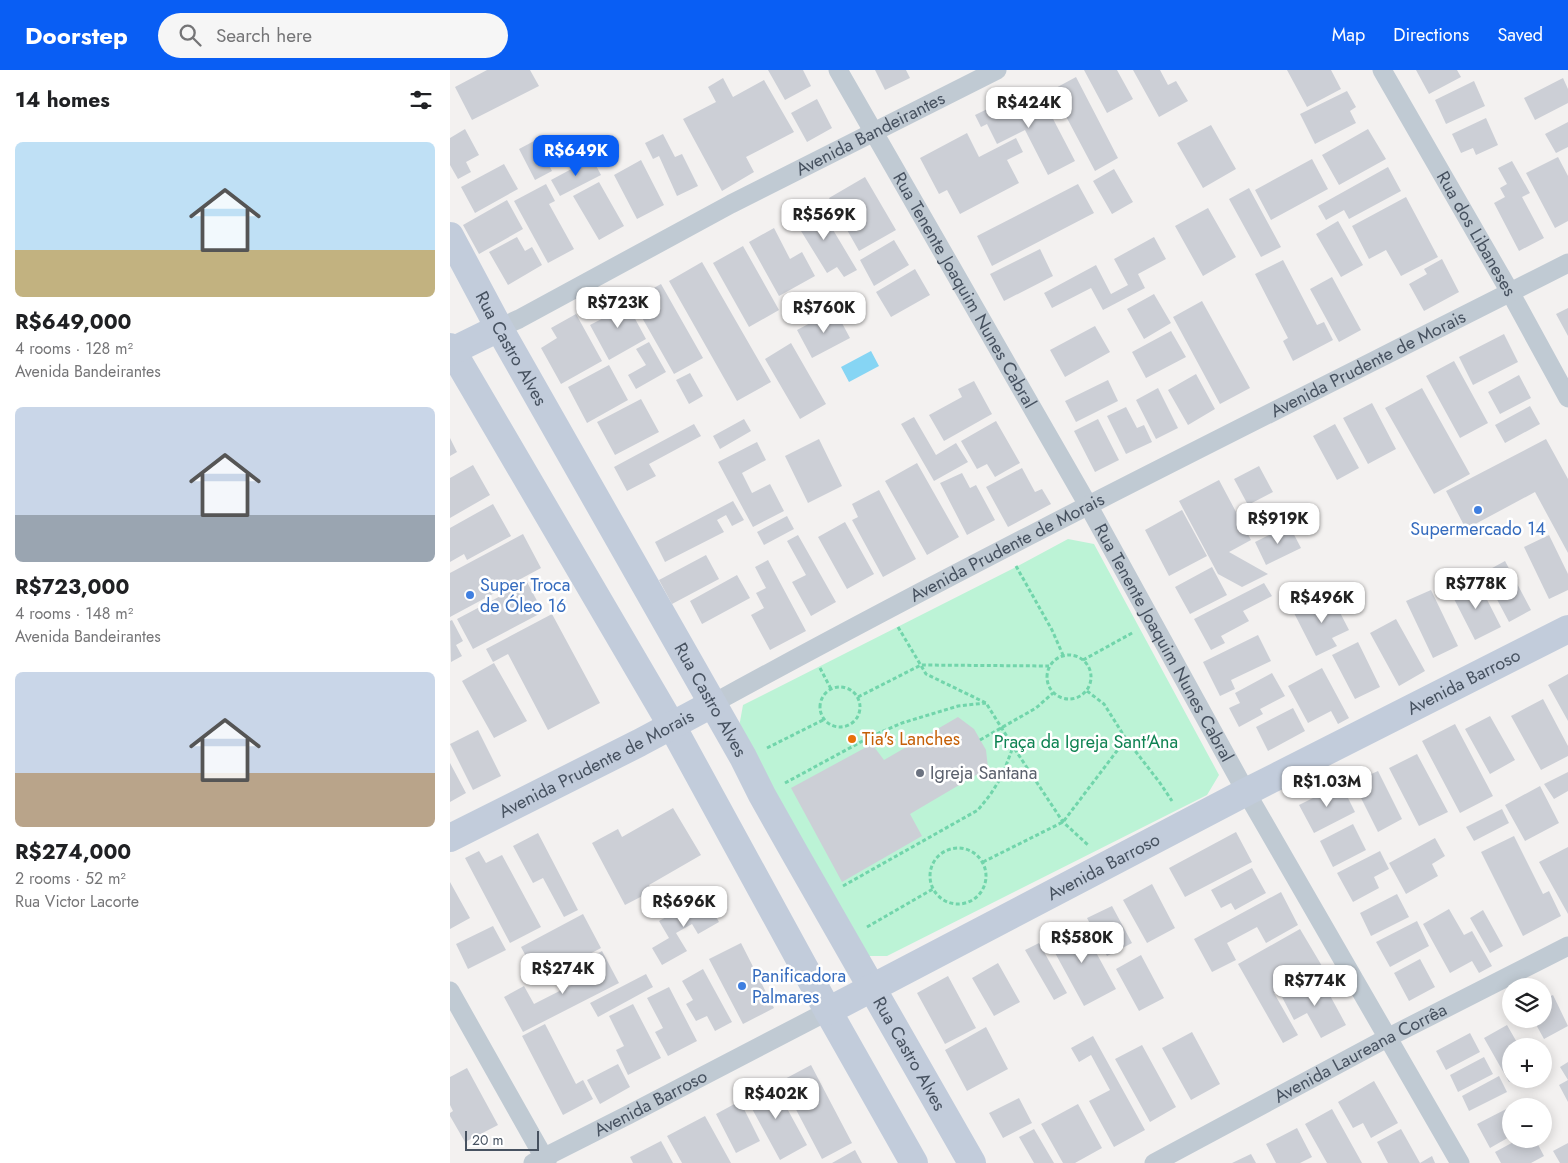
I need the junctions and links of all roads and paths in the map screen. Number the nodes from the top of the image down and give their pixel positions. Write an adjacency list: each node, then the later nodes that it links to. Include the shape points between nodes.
1 (838, 70): 4 (street, Rua Tenente Joaquim Nunes Cabral)
2 (997, 70): 4 (street, Avenida Bandeirantes)
3 (1382, 70): 7 (street, Rua dos Libaneses)
4 (873, 132): 8 (street, Avenida Bandeirantes); 11 (street, Rua Tenente Joaquim Nunes Cabral)
5 (450, 236): 8 (main road, Rua Castro Alves)
6 (1568, 263): 7 (street, Avenida Prudente de Morais)
7 (1510, 292): 10 (street, Rua dos Libaneses); 11 (street, Avenida Prudente de Morais)
8 (499, 328): 9 (main road, Avenida Bandeirantes); 24 (main road, Rua Castro Alves)
9 (451, 350): 26 (main road)
10 (1568, 398)
11 (1088, 505): 13 (street, Avenida Prudente de Morais); 32 (street, Rua Tenente Joaquim Nunes Cabral)
12 (1020, 574): 16 (path)
13 (888, 609): 18 (path); 24 (street, Avenida Prudente de Morais)
14 (1568, 629): 32 (main road, Avenida Barroso)
15 (1126, 637): 17 (path)
16 (1063, 656): 17 (path, via 1074,655); 19 (path)
17 (1083, 660): 20 (path, via 1091,669 1091,684)
18 (921, 665): 19 (path); 22 (path); 23 (path, via 926,674)
19 (1049, 666): 21 (path, via 1047,681)
20 (1087, 691): 21 (path, via 1082,696 1067,700); 28 (path, via 1104,704)
21 (1054, 693): 27 (path, via 1036,708)
22 (858, 697): 25 (path, via 859,712 852,722 840,727); 25 (path, via 844,688 831,689 820,705)
23 (986, 703): 27 (path); 33 (path, via 958,706 902,723)
24 (712, 704): 26 (main road, Avenida Prudente de Morais); 33 (main road, Rua Castro Alves)
25 (825, 719): 30 (path)
26 (672, 726): 36 (main road, Avenida Prudente de Morais); 45 (main road)
27 (1001, 728): 29 (path); 31 (path)
28 (1126, 739): 34 (path); 35 (path)
29 (980, 740)
30 (777, 743)
31 (1013, 747): 35 (path); 40 (path, via 1002,776 978,810)
32 (1246, 792): 38 (main road, Avenida Barroso); 46 (street, Rua Tenente Joaquim Nunes Cabral)
33 (762, 794): 40 (main road, Rua Castro Alves)
34 (1171, 800)
35 (1063, 822): 37 (path); 38 (path)
36 (450, 838)
37 (983, 862): 39 (path, via 975,852 966,848 948,849 940,854 930,870); 39 (path, via 986,884 975,899 966,903 947,902)
38 (1107, 864): 43 (main road, Avenida Barroso)
39 (933, 889): 41 (path)
40 (822, 899): 43 (main road, Rua Castro Alves)
41 (883, 918)
42 (1568, 946): 46 (street, Avenida Laureana Corrêa)
43 (872, 987): 45 (main road, Avenida Barroso); 49 (main road, Rua Castro Alves)
44 (450, 991): 47 (street)
45 (828, 1011): 47 (street, Avenida Barroso); 48 (main road)
46 (1388, 1037): 50 (street, Avenida Laureana Corrêa); 51 (street, Rua Tenente Joaquim Nunes Cabral)
47 (541, 1161)
48 (914, 1163)
49 (972, 1163)
50 (1154, 1163)
51 (1460, 1163)

